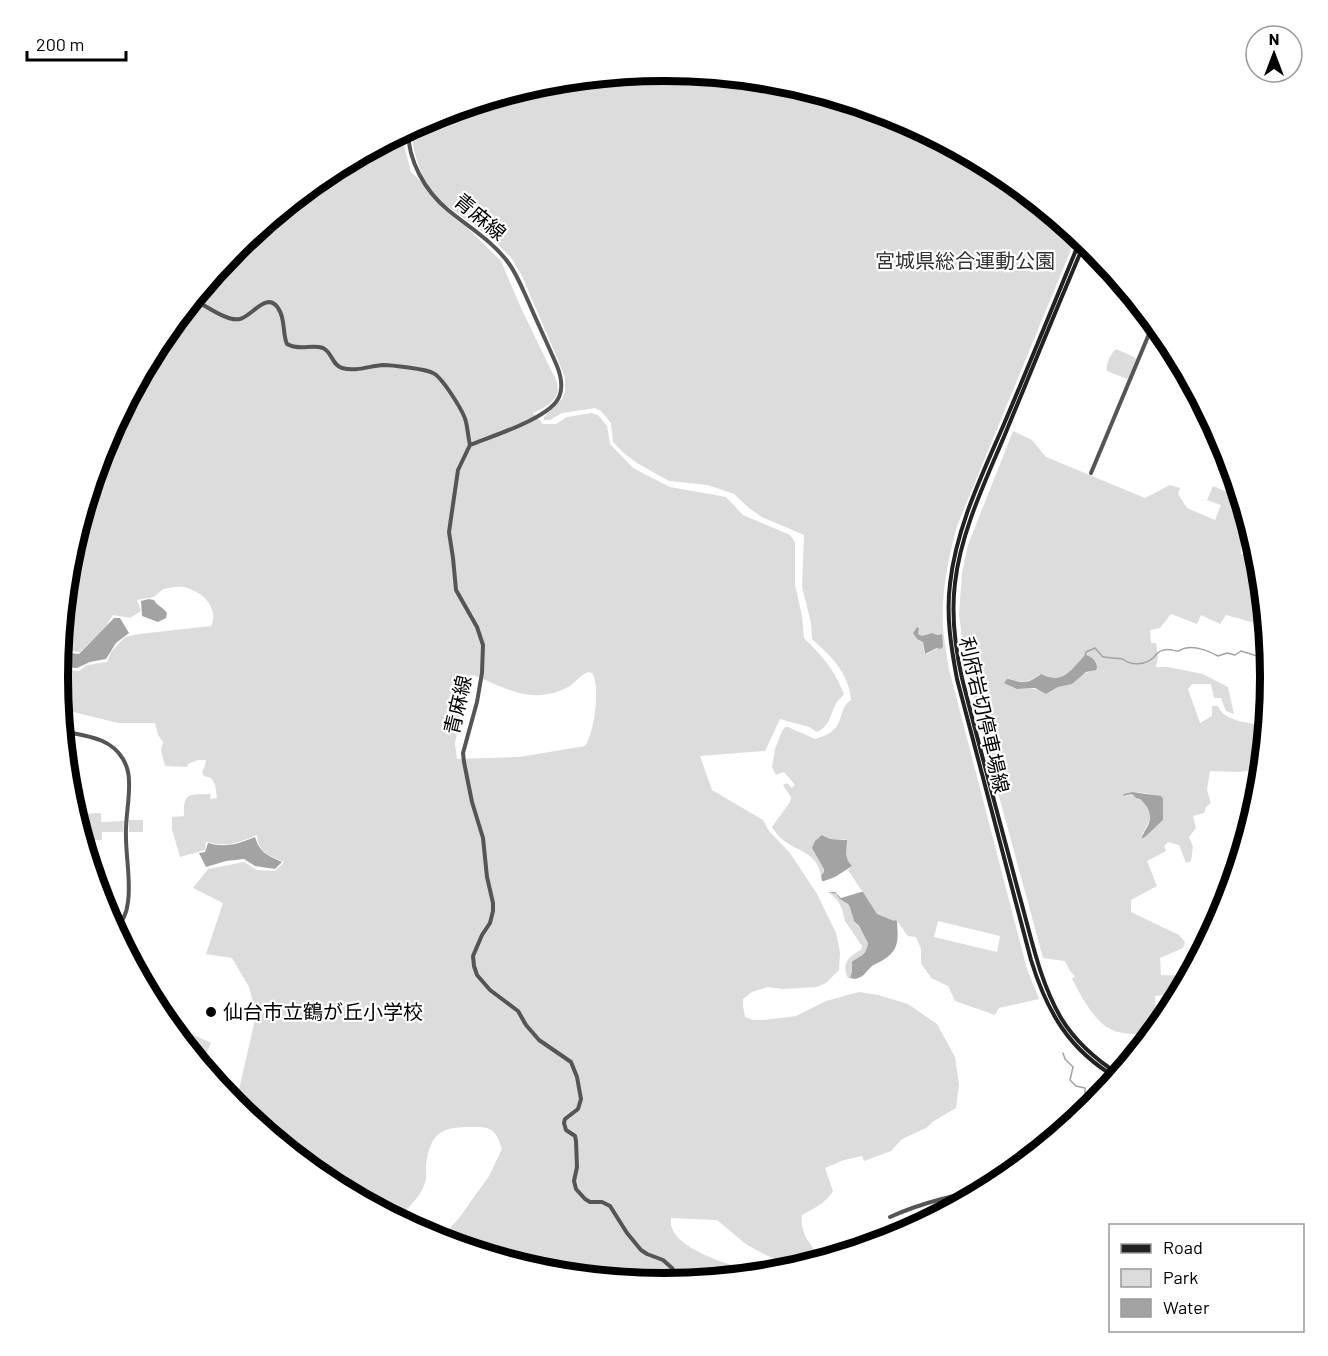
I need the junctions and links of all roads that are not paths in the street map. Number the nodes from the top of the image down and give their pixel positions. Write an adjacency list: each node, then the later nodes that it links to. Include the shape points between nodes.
1 (409, 139): 6 (street, 青麻線, via 414,162 429,190 448,210 487,239 511,267 560,375 559,398 548,411)
2 (1077, 248): 11 (main road, 利府岩切停車場線, via 960,534 953,560 948,626 957,679 1040,988 1066,1033 1089,1058)
3 (1081, 252): 10 (main road, 利府岩切停車場線, via 965,535 955,583 954,624 966,698 1044,981 1066,1026)
4 (201, 303): 6 (street, via 236,320 261,304 273,303 279,310 287,344 324,349 340,368 391,365 433,373 441,379 464,417)
5 (1150, 333): 7 (street)
6 (470, 445): 14 (street, 青麻線, via 458,470 449,532 456,590 483,645 477,702 463,753 483,838 493,911 473,956 474,966 490,990 518,1011 539,1040 572,1062 581,1100 564,1123 576,1142 576,1189 590,1202 610,1206 641,1250 663,1260)
7 (1091, 473)
8 (71, 733): 9 (street, via 108,743 128,771 128,903)
9 (120, 922)
10 (1113, 1070)
11 (1110, 1073)
12 (963, 1194): 13 (street, via 931,1201)
13 (890, 1217)
14 (676, 1274)

